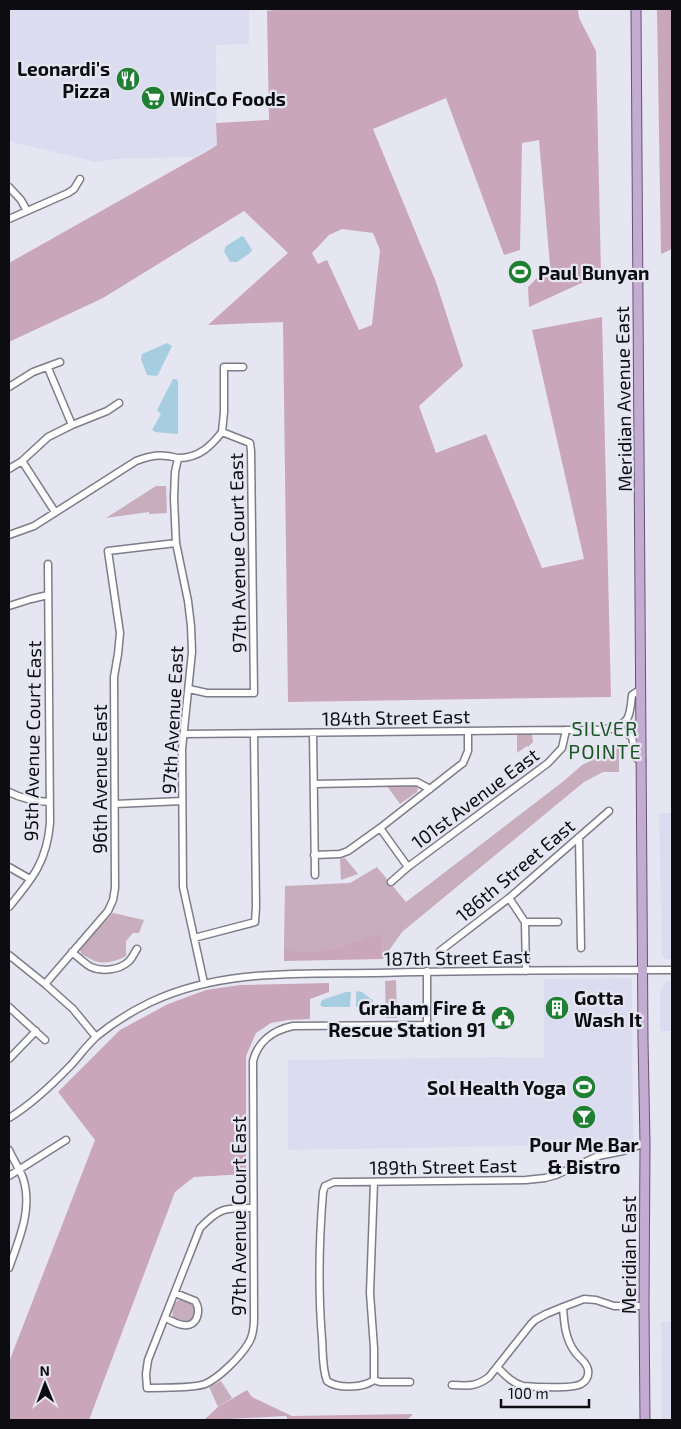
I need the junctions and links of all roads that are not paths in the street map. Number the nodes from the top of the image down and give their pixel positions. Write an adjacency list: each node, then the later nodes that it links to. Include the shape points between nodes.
1 (636, 9): 23 (main road, Meridian Avenue East)
2 (80, 179): 4 (street, via 74,190)
3 (9, 187): 4 (street)
4 (27, 211): 5 (street)
5 (9, 219)
6 (60, 362): 8 (street)
7 (244, 367): 12 (street, via 224,367)
8 (48, 368): 9 (street, via 33,372); 11 (street)
9 (9, 387)
10 (118, 403): 11 (street)
11 (72, 425): 14 (street, via 48,437)
12 (222, 432): 13 (street, via 207,449); 22 (street, 97th Avenue Court East, via 250,443 251,451 254,693 207,693)
13 (178, 459): 16 (street, via 155,455 136,461); 18 (street, 97th Avenue East, via 174,490)
14 (22, 461): 15 (street); 16 (street)
15 (9, 469)
16 (55, 512): 17 (street, via 34,526)
17 (9, 535)
18 (176, 543): 22 (street, 97th Avenue East, via 191,626); 36 (street, 96th Avenue East, via 108,551 120,633 114,677)
19 (48, 564): 20 (street, 95th Avenue Court East)
20 (48, 595): 21 (street); 35 (street, 95th Avenue Court East)
21 (9, 606)
22 (189, 689): 27 (street, 97th Avenue East)
23 (641, 689): 24 (street, 184th Street East, via 632,695 628,718 621,725); 30 (main road, Meridian Avenue East)
24 (608, 728): 25 (street, 184th Street East); 30 (street, 184th Street East, via 632,737 636,758)
25 (566, 730): 26 (street, 184th Street East); 42 (street, 101st Avenue East, via 562,748 548,763)
26 (468, 731): 29 (street, 184th Street East); 32 (street, via 468,751 463,763)
27 (184, 734): 28 (street, 184th Street East); 34 (street, 97th Avenue East)
28 (254, 734): 29 (street, 184th Street East); 50 (street, via 255,922)
29 (313, 734): 31 (street)
30 (642, 761): 56 (main road)
31 (314, 784): 32 (street, via 417,782); 40 (street)
32 (430, 789): 38 (street)
33 (9, 792): 35 (street)
34 (182, 801): 36 (street); 50 (street, 97th Avenue East, via 184,887)
35 (49, 802): 44 (street, 95th Avenue Court East, via 46,850)
36 (115, 804): 54 (street, 96th Avenue East, via 113,900 108,911)
37 (609, 811): 39 (street, 186th Street East)
38 (380, 828): 40 (street, via 340,854); 42 (street)
39 (579, 837): 46 (street, 186th Street East); 51 (street)
40 (314, 855): 43 (street)
41 (9, 867): 44 (street)
42 (408, 867): 45 (street, 101st Avenue East)
43 (315, 875)
44 (30, 880): 47 (street, 95th Avenue Court East)
45 (391, 882)
46 (509, 898): 48 (street); 53 (street, 186th Street East)
47 (9, 907)
48 (525, 922): 49 (street); 59 (street)
49 (558, 922)
50 (194, 938): 60 (street, 97th Avenue East)
51 (581, 948)
52 (137, 949): 54 (street, via 128,963 108,969 91,967)
53 (440, 951)
54 (72, 952): 61 (street, 96th Avenue East)
55 (9, 957): 61 (street)
56 (643, 970): 57 (street, 187th Street East); 59 (street, 187th Street East); 69 (main road, Meridian East)
57 (672, 970)
58 (427, 971): 59 (street, 187th Street East); 60 (street, 187th Street East, via 242,977); 74 (street, 97th Avenue Court East, via 427,1026 293,1026 283,1028 261,1044 253,1061)
59 (526, 971)
60 (204, 983): 64 (street, 187th Street East, via 149,1003)
61 (45, 984): 64 (street)
62 (9, 1007): 63 (street)
63 (36, 1031): 65 (street); 66 (street)
64 (96, 1037): 67 (street, 187th Street East, via 59,1078)
65 (45, 1040)
66 (9, 1059)
67 (9, 1118)
68 (66, 1140): 71 (street)
69 (646, 1143): 73 (street, 189th Street East, via 598,1156 545,1178); 78 (main road, Meridian East)
70 (9, 1150): 71 (street)
71 (19, 1169): 72 (street); 75 (street, via 27,1210)
72 (9, 1176)
73 (374, 1182): 81 (street, via 370,1293); 81 (street, 189th Street East, via 334,1182 325,1186 319,1302 323,1359 330,1383 347,1386)
74 (253, 1208): 76 (street, via 220,1211 200,1228); 79 (street, 97th Avenue Court East, via 254,1318 249,1344 206,1384 147,1388 146,1366)
75 (9, 1268)
76 (175, 1293): 79 (street); 79 (street, via 195,1301 198,1315 188,1325)
77 (563, 1306): 78 (street, via 584,1299 614,1306); 80 (street, via 535,1320); 80 (street, via 568,1339 588,1370 580,1385 523,1386 516,1384)
78 (644, 1306): 84 (main road, Meridian East)
79 (165, 1318)
80 (497, 1367): 83 (street, via 481,1383)
81 (374, 1380): 82 (street)
82 (410, 1382)
83 (452, 1385)
84 (645, 1420)

